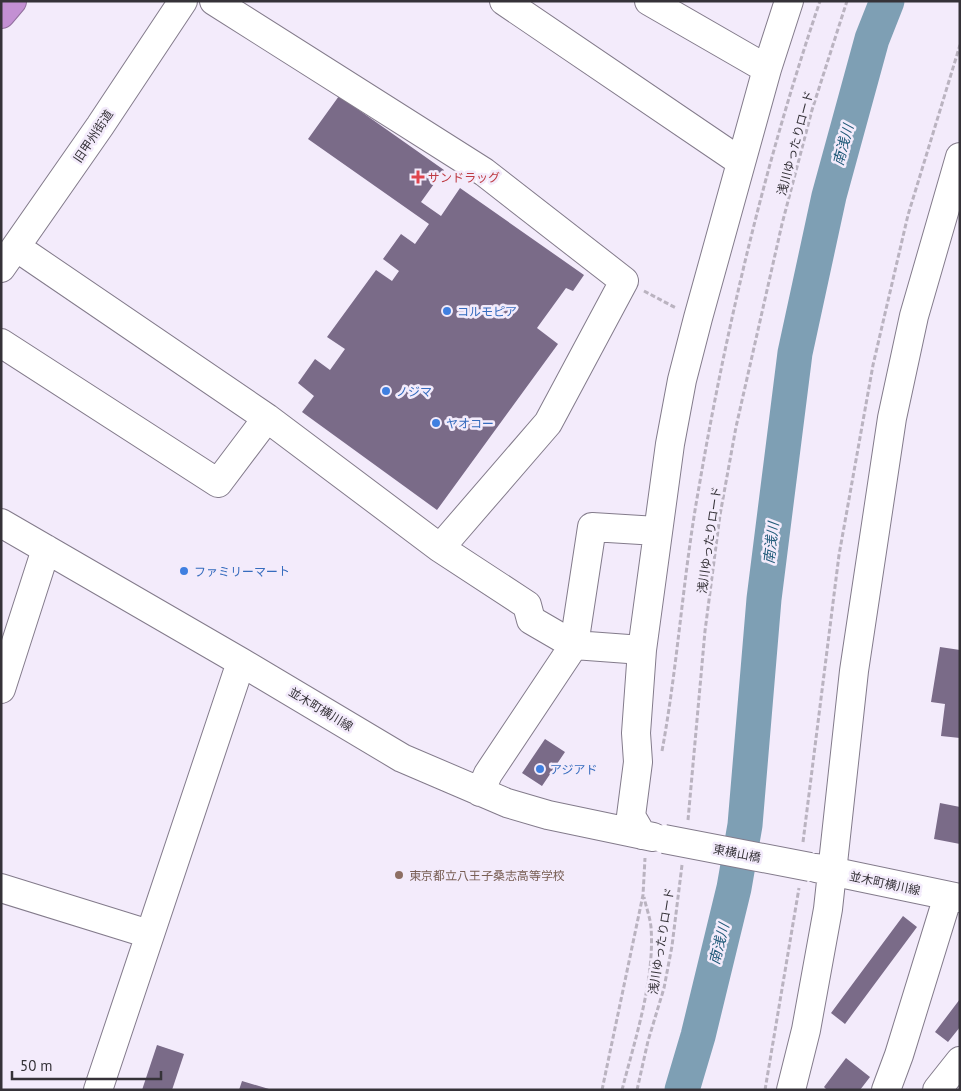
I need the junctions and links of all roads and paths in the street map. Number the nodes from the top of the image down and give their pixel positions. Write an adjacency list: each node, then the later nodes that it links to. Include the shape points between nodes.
1 (12, 1): 9 (highway)
2 (183, 1): 13 (street, 旧甲州街道)
3 (214, 1): 14 (street, via 484,172)
4 (504, 1): 12 (street)
5 (649, 1): 10 (street)
6 (789, 1): 10 (street)
7 (820, 1): 26 (path, via 769,168 719,382 698,490)
8 (847, 1): 28 (path, 浅川ゆったりロード, via 812,110 774,254 731,452 705,631)
9 (1, 14)
10 (767, 69): 12 (street)
11 (960, 157): 31 (street, via 914,316 892,418)
12 (741, 162): 15 (street)
13 (9, 257): 17 (street)
14 (624, 281): 15 (path); 20 (street, via 548,423)
15 (698, 318): 19 (street, via 682,380)
16 (1, 343): 17 (street, via 218,483)
17 (266, 418): 20 (street)
18 (1, 523): 21 (street, 並木町横川線)
19 (657, 531): 22 (street, via 592,527); 23 (street)
20 (440, 548): 22 (street, via 528,604 531,620)
21 (46, 549): 24 (street, 並木町横川線); 25 (street)
22 (574, 645): 23 (street); 27 (street, via 488,774)
23 (642, 650): 29 (street, via 636,733 638,762 631,816)
24 (241, 662): 27 (street, 並木町横川線, via 402,758); 35 (street)
25 (1, 689)
26 (662, 755)
27 (480, 792): 29 (street, 並木町横川線, via 548,815)
28 (688, 820)
29 (653, 837): 31 (street, 東横山橋, bridge); 33 (path, via 646,855)
30 (683, 858): 40 (path, 浅川ゆったりロード, via 664,988)
31 (821, 869): 34 (street, 並木町横川線); 41 (street, via 828,909 806,1030)
32 (1, 888): 35 (street)
33 (643, 895): 38 (path); 39 (path, via 650,924 651,949 644,999)
34 (954, 897): 42 (street)
35 (149, 934): 37 (street)
36 (960, 1061): 43 (street)
37 (98, 1090)
38 (602, 1090)
39 (622, 1090)
40 (637, 1090)
41 (790, 1090)
42 (886, 1090)
43 (937, 1090)

